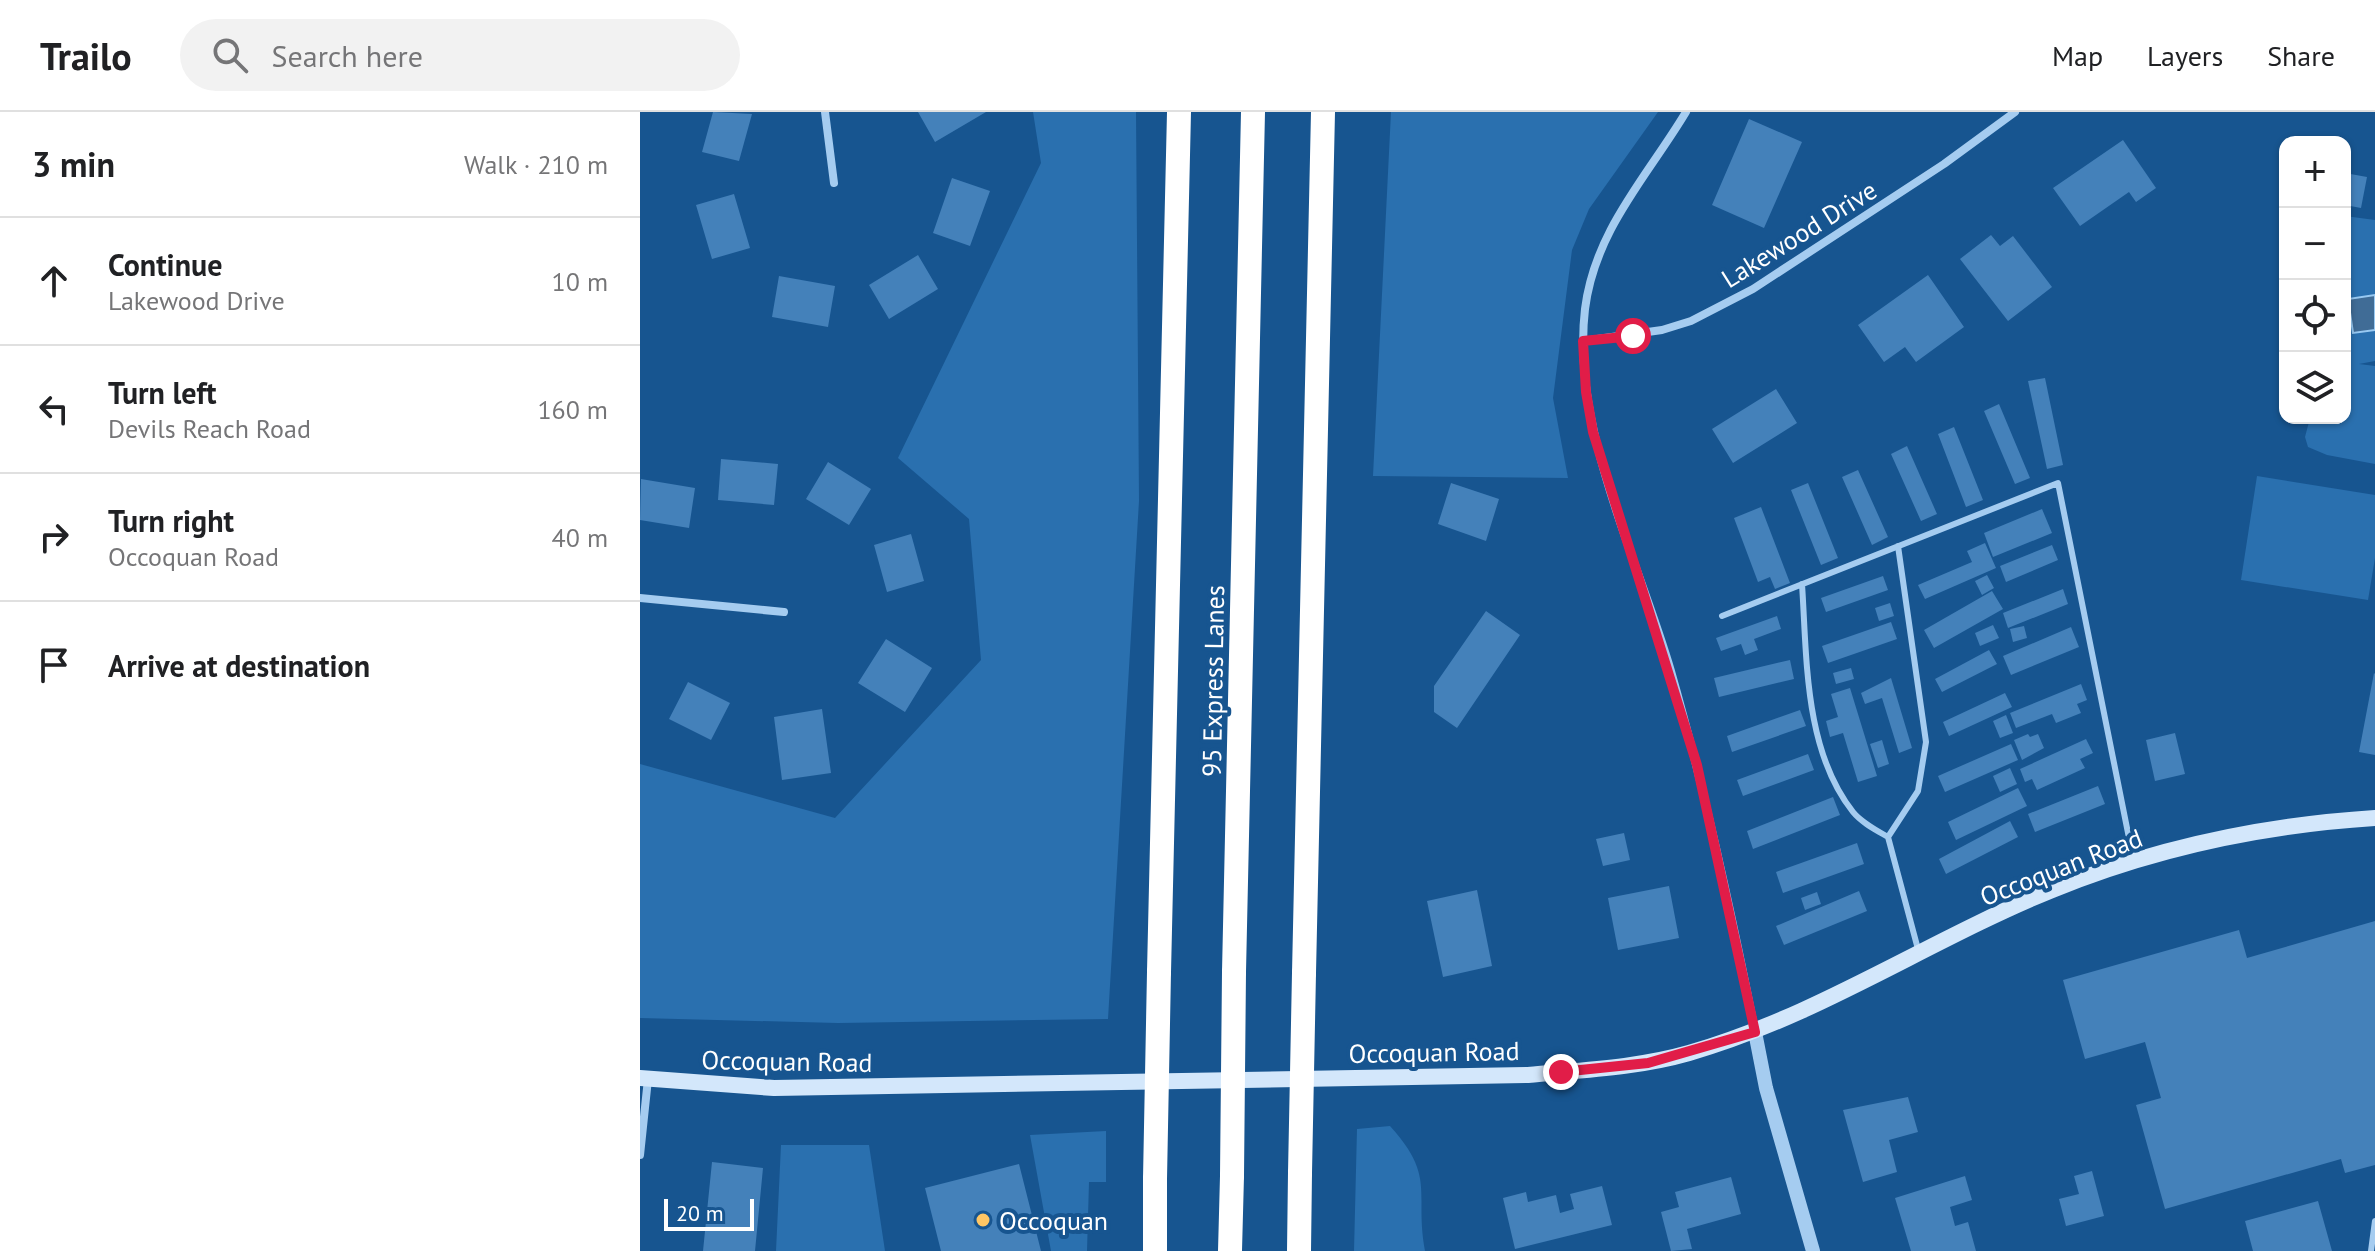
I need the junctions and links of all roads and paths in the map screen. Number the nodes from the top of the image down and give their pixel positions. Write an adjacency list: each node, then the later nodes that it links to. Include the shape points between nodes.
1 (825, 112): 7 (street)
2 (1179, 112): 22 (highway, bridge)
3 (1253, 112): 23 (highway, 95 Express Lanes, bridge)
4 (1323, 112): 24 (highway, bridge)
5 (1686, 112): 8 (street, via 1609,229 1593,273)
6 (2015, 112): 8 (street, Lakewood Drive, via 1753,289 1662,330)
7 (834, 183)
8 (1583, 341): 18 (street, via 1593,432 1697,765)
9 (1898, 546): 10 (lane); 15 (lane, via 1926,742 1918,791); 16 (lane, via 2058,483)
10 (1802, 584): 13 (lane); 15 (lane, via 1809,686 1821,746 1854,813)
11 (640, 598): 12 (street)
12 (784, 612)
13 (1722, 616)
14 (2375, 818): 16 (main road, Occoquan Road, via 2268,830)
15 (1888, 837): 17 (lane)
16 (2133, 861): 17 (main road, Occoquan Road, via 2052,890)
17 (1919, 955): 18 (main road, Occoquan Road)
18 (1755, 1032): 19 (main road, Occoquan Road, via 1648,1063 1528,1075 774,1088); 25 (street)
19 (644, 1079): 20 (street)
20 (640, 1155)
21 (2375, 1221): 26 (lane)
22 (1155, 1251)
23 (1230, 1251)
24 (1299, 1251)
25 (1813, 1251)
26 (2371, 1251)

